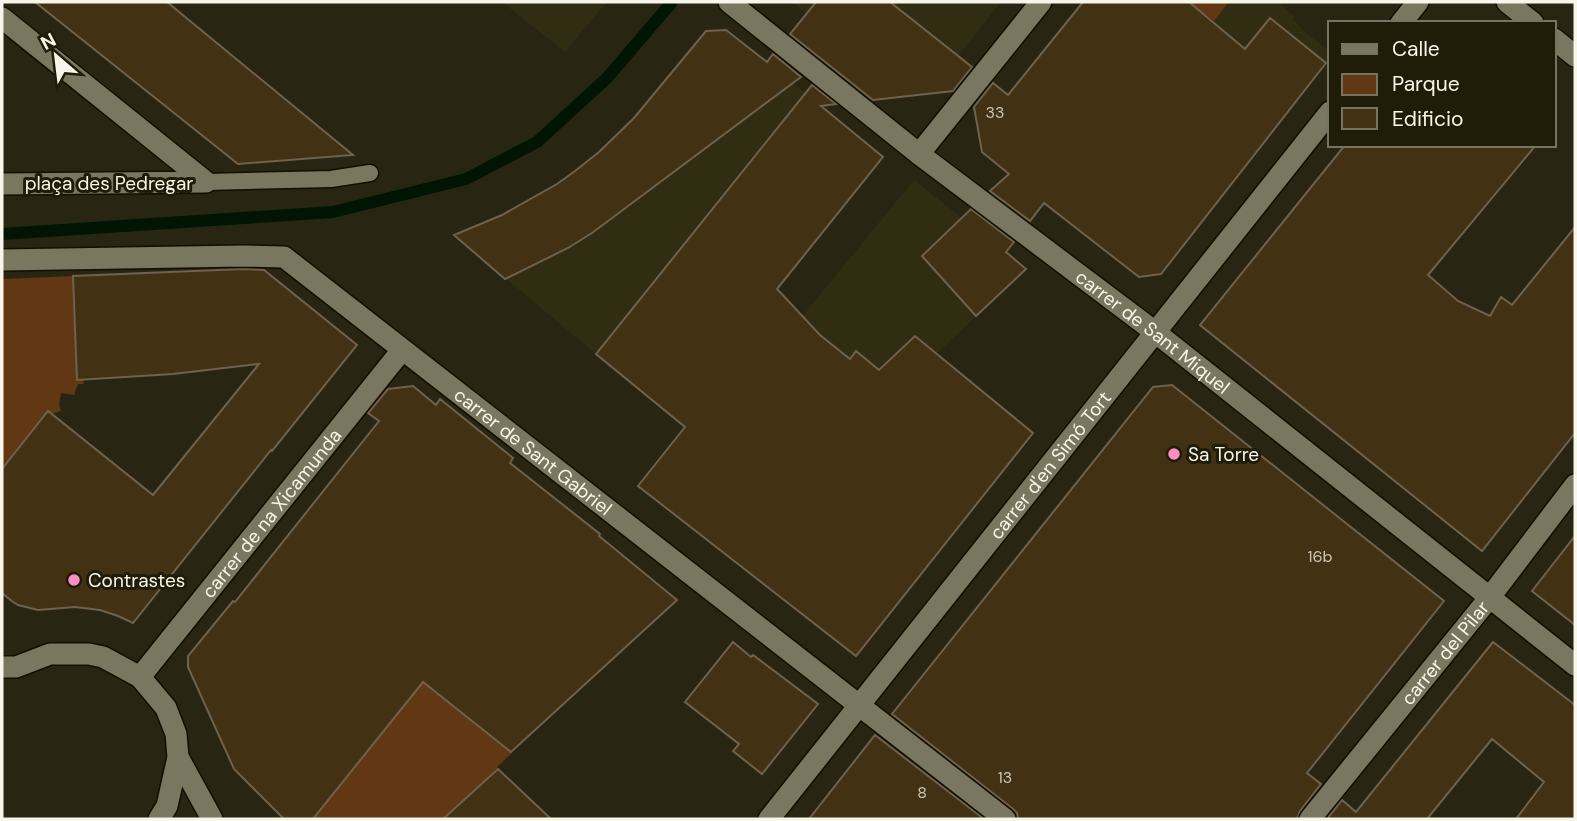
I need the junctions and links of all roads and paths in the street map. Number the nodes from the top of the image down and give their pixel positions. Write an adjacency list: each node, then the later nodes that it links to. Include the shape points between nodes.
1 (14, 2): 6 (street)
2 (729, 2): 12 (street, carrer de Sant Miquel)
3 (1041, 2): 12 (street)
4 (1418, 2): 7 (street)
5 (1507, 2): 8 (street)
6 (2, 18): 14 (street, plaça des Pedregar)
7 (1403, 21)
8 (1531, 21)
9 (1556, 41): 10 (street)
10 (1575, 56)
11 (1328, 115): 17 (street, carrer d'en Simó Tort)
12 (919, 154): 17 (street, carrer de Sant Miquel)
13 (370, 173): 14 (lane)
14 (206, 182): 15 (street, plaça des Pedregar)
15 (2, 184)
16 (2, 260): 18 (street, carrer de Sant Gabriel, via 284,257)
17 (1155, 332): 20 (street, carrer de Sant Miquel); 24 (street, carrer d'en Simó Tort)
18 (402, 350): 23 (street, carrer de na Xicamunda); 24 (street, carrer de Sant Gabriel)
19 (1575, 485): 20 (street, carrer del Pilar)
20 (1490, 597): 21 (street, carrer de Sant Miquel); 30 (street, carrer del Pilar)
21 (1575, 665)
22 (7, 671): 23 (street, via 50,654 89,653)
23 (140, 677): 25 (street, via 166,708 176,734)
24 (859, 706): 28 (street, carrer d'en Simó Tort); 29 (street, carrer de Sant Gabriel)
25 (178, 757): 26 (street, via 167,806); 27 (street)
26 (159, 819)
27 (212, 819)
28 (769, 819)
29 (1005, 819)
30 (1310, 819)

